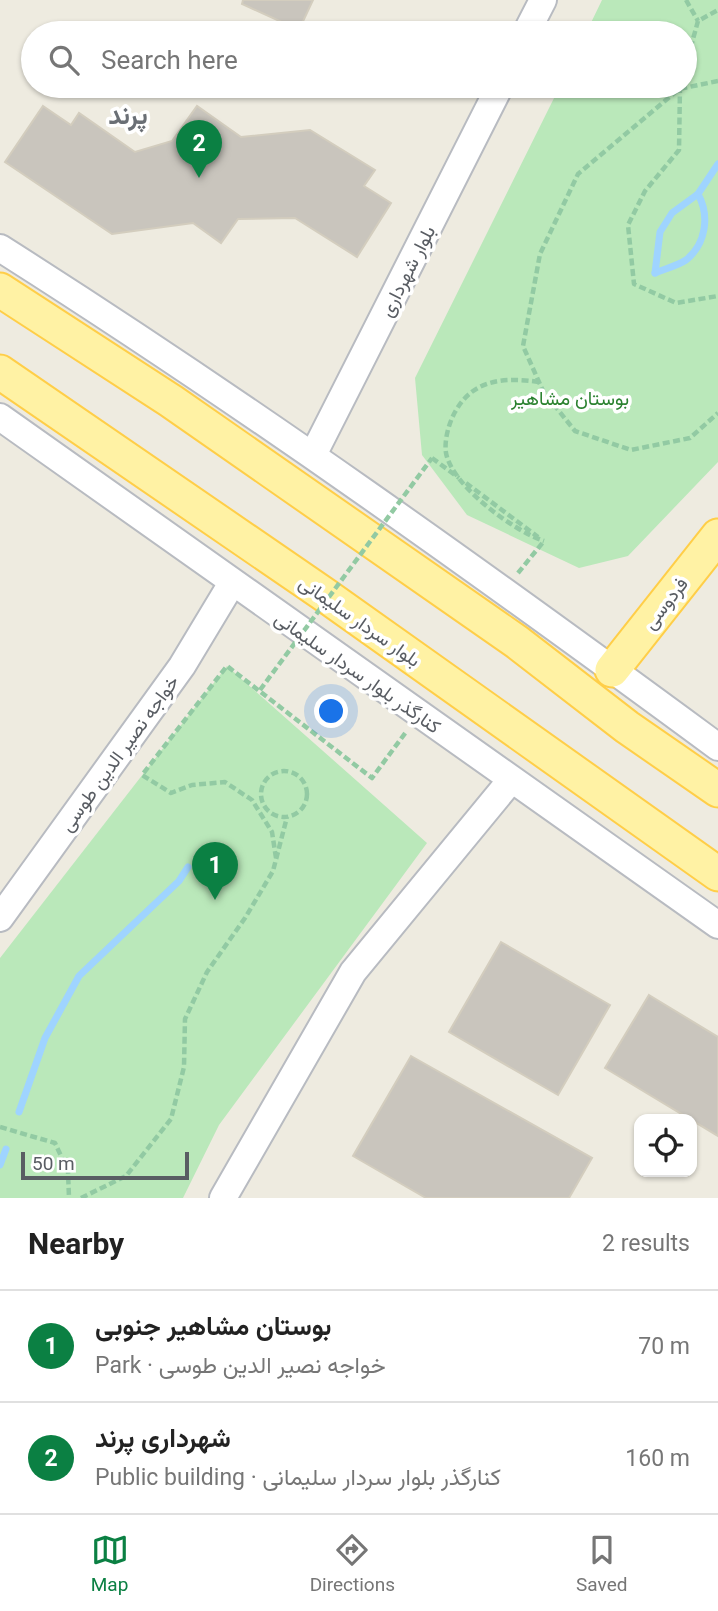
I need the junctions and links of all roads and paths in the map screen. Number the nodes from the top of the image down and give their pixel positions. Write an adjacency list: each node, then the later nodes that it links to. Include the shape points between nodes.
1 (543, 0): 4 (street)
2 (686, 0): 5 (path)
3 (718, 10): 5 (path)
4 (532, 21)
5 (698, 21): 6 (path)
6 (697, 25)
7 (718, 81): 8 (path)
8 (697, 85)
9 (494, 98): 19 (street, بلوار شهرداری)
10 (667, 98): 16 (path, via 578,174 540,254 523,346)
11 (679, 98): 14 (path, via 679,150 645,191 628,225 634,284 676,303)
12 (0, 248): 19 (street)
13 (0, 290): 22 (main road, via 171,401)
14 (718, 296)
15 (0, 372): 33 (main road, بلوار سردار سلیمانی)
16 (539, 382): 17 (path, via 575,431 631,450 690,438); 20 (path, via 515,379 481,384 464,396 449,424 446,455)
17 (718, 413)
18 (0, 417): 23 (street, کنارگذر بلوار سردار سلیمانی)
19 (313, 456): 24 (street)
20 (463, 481): 24 (path, via 544,541); 26 (path, bridge, via 432,458)
21 (718, 536): 25 (main road, فردوسی)
22 (401, 562): 24 (street); 30 (main road)
23 (232, 583): 27 (street, کنارگذر بلوار سردار سلیمانی); 34 (street, خواجه نصیر الدین طوسی, via 182,666)
24 (495, 585): 25 (street)
25 (612, 670): 28 (street)
26 (260, 690): 27 (path, via 372,778); 32 (path, via 227,666 142,775 171,793 192,785 225,782 252,800 272,832)
27 (419, 715): 29 (street, کنارگذر بلوار سردار سلیمانی)
28 (718, 747)
29 (511, 780): 35 (street, کنارگذر بلوار سردار سلیمانی); 39 (street, via 353,972)
30 (718, 790)
31 (287, 817): 31 (path, via 271,813 261,799 263,782 277,771 295,773 306,787 303,807); 32 (path)
32 (276, 859): 38 (path, via 246,918 207,972 185,1019 184,1067 171,1119 126,1176)
33 (718, 874)
34 (0, 918)
35 (718, 925)
36 (0, 1126): 37 (path, via 55,1143 68,1171)
37 (69, 1198)
38 (81, 1198)
39 (223, 1198)

